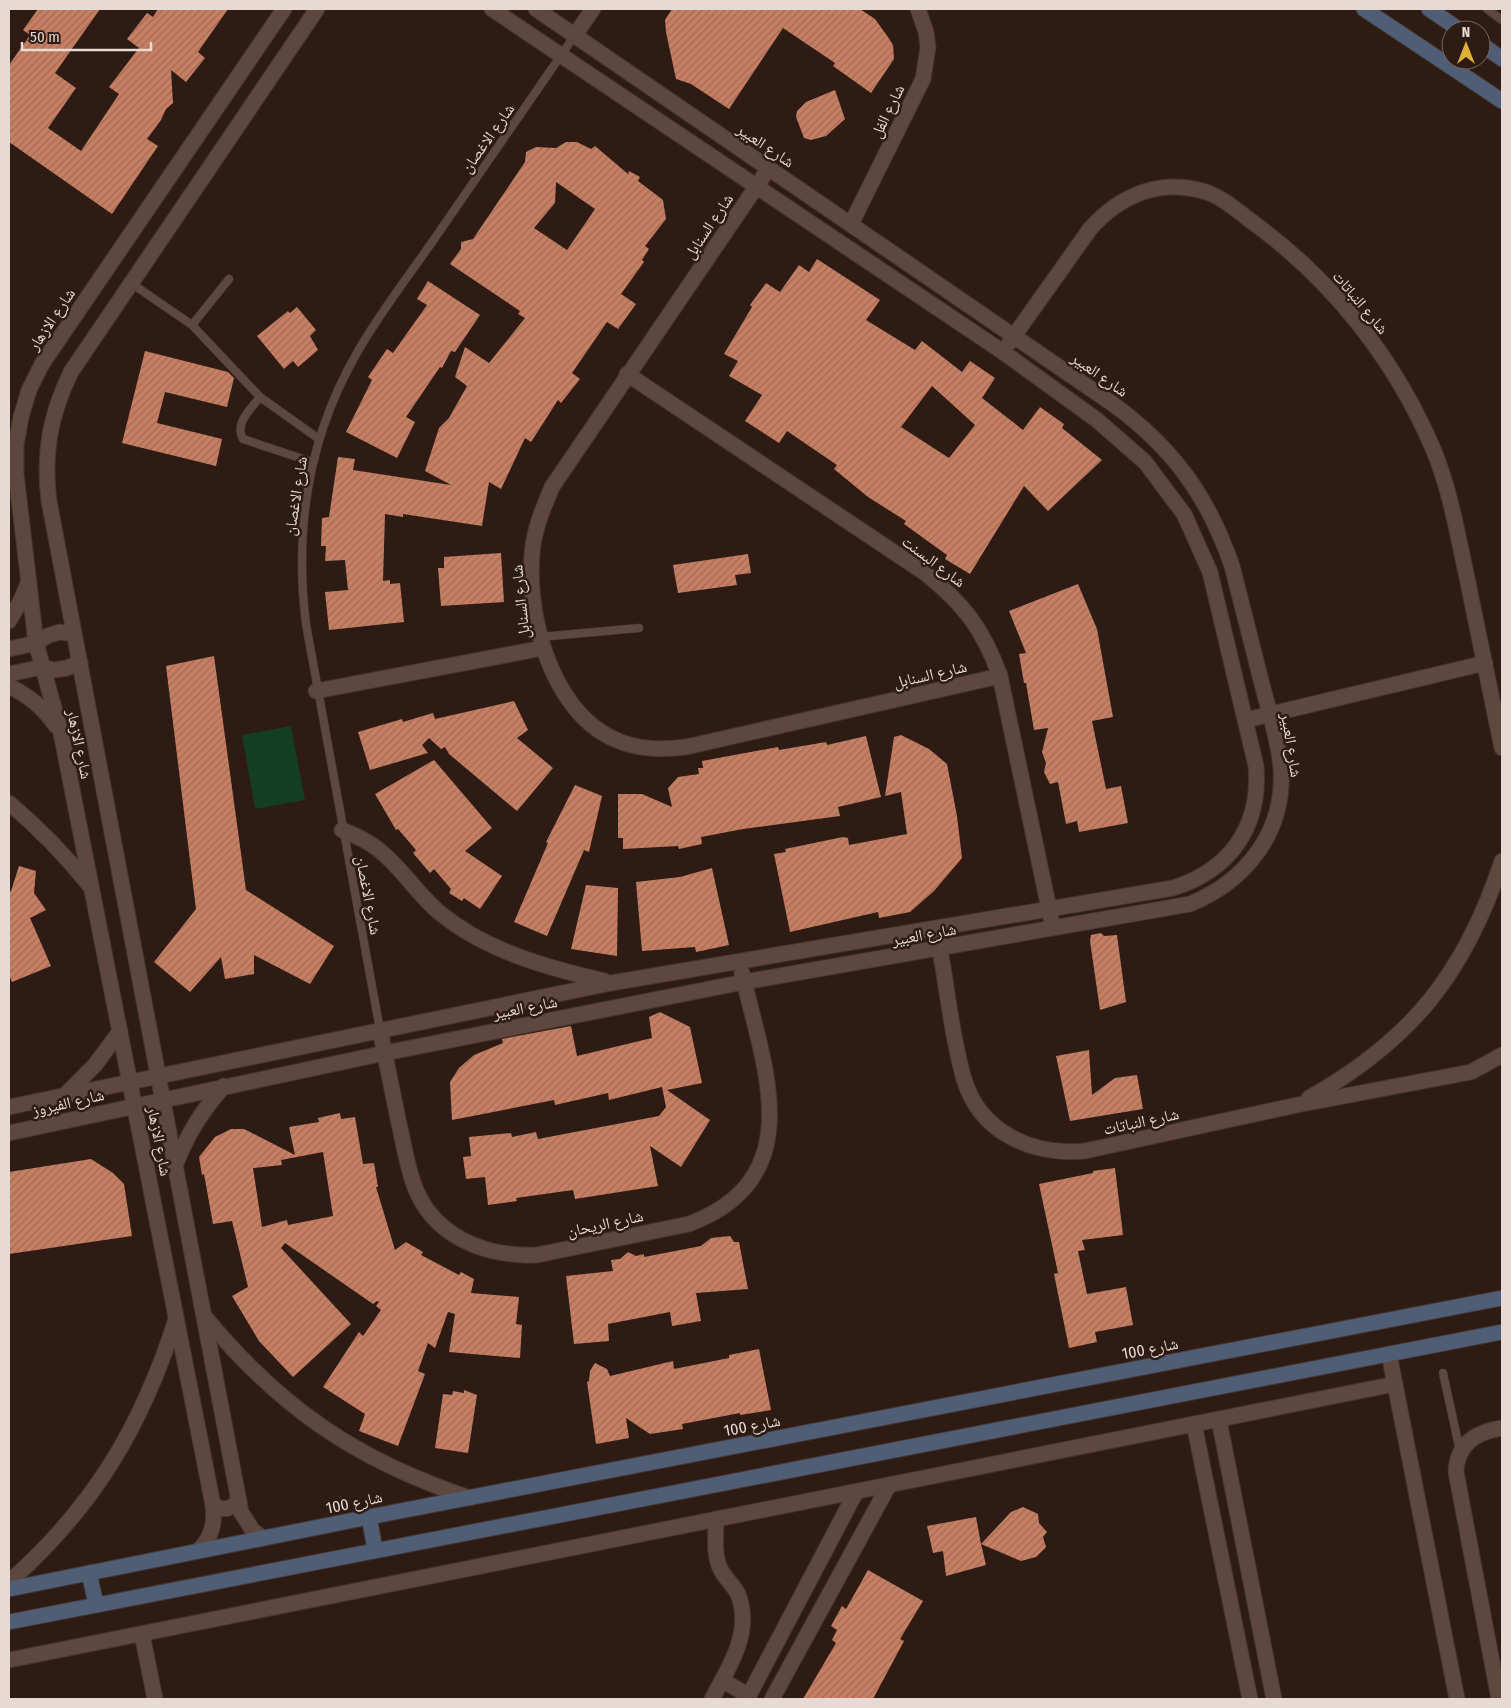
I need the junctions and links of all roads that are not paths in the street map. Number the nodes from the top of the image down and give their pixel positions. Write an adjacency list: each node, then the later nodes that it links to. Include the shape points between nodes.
1 (284, 9): 29 (street, شارع الازهار, via 42,364 29,390 16,446 16,474)
2 (317, 9): 21 (street, شارع الازهار)
3 (492, 9): 14 (street, شارع العبير)
4 (536, 9): 12 (street, شارع العبير)
5 (593, 9): 12 (street)
6 (918, 9): 19 (street, شارع الفل, via 928,48 923,78)
7 (1364, 9): 16 (street)
8 (1429, 9): 10 (street)
9 (1486, 9): 11 (lane)
10 (1445, 20)
11 (1502, 20)
12 (575, 36): 14 (lane, شارع الاغصان); 17 (street, شارع العبير)
13 (1491, 51): 15 (street)
14 (561, 55): 18 (street, شارع العبير); 27 (lane, شارع الاغصان, via 359,349 340,385)
15 (1502, 59)
16 (1502, 102)
17 (768, 168): 18 (street, شارع السنابل); 19 (street, شارع العبير)
18 (756, 187): 24 (street, شارع العبير); 25 (street, شارع السنابل)
19 (851, 224): 23 (street, شارع العبير)
20 (229, 279): 22 (lane)
21 (131, 282): 22 (lane); 32 (street, شارع الازهار, via 71,372 59,396 46,448 49,501)
22 (192, 325): 26 (lane)
23 (1014, 336): 24 (street, شارع النباتات); 37 (street, شارع النباتات, via 1090,230 1116,204 1133,195 1170,187 1207,193 1224,201 1309,268 1340,300 1393,372 1434,452 1449,494); 43 (street, شارع العبير, via 1136,421 1165,448 1195,487 1210,512 1232,566)
24 (1003, 352): 44 (street, شارع العبير, via 1122,440 1150,468 1184,514 1210,572)
25 (628, 374): 33 (street, شارع السنابل, via 556,481 540,516 531,576); 40 (street, شارع البسنت, via 951,593 989,646)
26 (260, 397): 27 (lane); 28 (lane, via 240,425 242,439)
27 (319, 439): 28 (lane, شارع الاغصان)
28 (312, 462): 42 (lane, شارع الاغصان, via 304,502 301,584)
29 (29, 580): 30 (street); 34 (street, شارع الازهار)
30 (9, 621)
31 (639, 628): 33 (lane)
32 (74, 634): 34 (street, via 60,632); 36 (street, شارع الازهار)
33 (541, 642): 40 (street, شارع السنابل, via 572,706 590,724 612,738 661,750); 42 (street)
34 (36, 643): 35 (street); 38 (street, شارع الازهار)
35 (9, 648)
36 (80, 662): 38 (street, via 60,669); 62 (street, شارع الازهار)
37 (1485, 663): 43 (street); 46 (street, شارع النباتات)
38 (42, 668): 39 (street); 45 (street, شارع الازهار)
39 (9, 674)
40 (1000, 676): 51 (street, شارع البسنت)
41 (9, 686): 45 (street, via 47,712)
42 (316, 692): 48 (lane, شارع الاغصان)
43 (1270, 715): 44 (street); 53 (street, شارع العبير, via 1281,768 1281,790 1270,833 1246,869 1210,896 1190,904)
44 (1246, 720): 51 (street, شارع العبير, via 1256,766 1258,785 1255,803 1243,836 1220,864 1190,883 1173,888)
45 (60, 733): 50 (street, شارع الازهار)
46 (1502, 748)
47 (9, 803): 50 (street, via 66,856)
48 (342, 830): 57 (street, via 380,850 416,891 467,932 537,963); 58 (lane, شارع الاغصان)
49 (1502, 861): 68 (street, via 1484,914 1464,954 1439,991 1410,1025 1377,1055)
50 (92, 888): 59 (street, شارع الازهار)
51 (1049, 909): 52 (street, شارع العبير); 53 (street, شارع البسنت)
52 (936, 928): 54 (street, شارع النباتات); 55 (street, شارع العبير)
53 (1052, 929): 54 (street, شارع العبير)
54 (940, 948): 56 (street, شارع العبير); 68 (street, شارع النباتات, via 959,1055 975,1103 991,1122 1034,1148 1060,1152 1086,1150)
55 (740, 962): 56 (street, شارع الريحان); 57 (street, شارع العبير)
56 (744, 982): 60 (street, شارع العبير); 60 (street, شارع الريحان, via 765,1071 771,1121 768,1145 746,1188 728,1205 689,1224 537,1255 511,1256 486,1251 462,1241 442,1226 425,1206 413,1184 406,1159)
57 (611, 983): 58 (street, شارع العبير)
58 (380, 1030): 60 (street, شارع الريحان); 62 (street, شارع العبير)
59 (120, 1031): 63 (street, شارع الازهار); 65 (street, via 95,1065)
60 (385, 1053): 64 (street, شارع العبير)
61 (1502, 1055): 68 (street, شارع النباتات, via 1471,1072)
62 (158, 1076): 63 (street, شارع العبير); 66 (street, شارع الازهار)
63 (131, 1082): 65 (street, شارع الفيروز); 67 (street, شارع الازهار)
64 (224, 1086): 66 (street, شارع العبير); 71 (street, via 203,1110)
65 (65, 1095): 69 (street, شارع الفيروز)
66 (162, 1099): 67 (street, شارع العبير); 71 (street, شارع الازهار)
67 (135, 1105): 70 (street, شارع الفيروز); 74 (street, شارع الازهار)
68 (1297, 1105)
69 (9, 1106)
70 (9, 1133)
71 (175, 1166): 73 (street, شارع الازهار)
72 (1502, 1298): 85 (street, شارع 100)
73 (204, 1316): 85 (street, via 252,1370 308,1417 369,1456); 86 (street, شارع الازهار)
74 (176, 1317): 87 (street, شارع الازهار); 94 (street, via 144,1406 122,1448 67,1525)
75 (1502, 1332): 76 (street)
76 (1389, 1354): 78 (street); 91 (street)
77 (1443, 1373): 82 (lane)
78 (1395, 1384): 79 (street); 107 (street)
79 (1219, 1420): 80 (street); 106 (street)
80 (1194, 1424): 83 (street); 105 (street)
81 (1502, 1428): 82 (street, via 1478,1434)
82 (1460, 1451): 108 (street, via 1456,1472)
83 (889, 1485): 84 (street); 104 (street)
84 (856, 1492): 89 (street); 101 (street)
85 (470, 1498): 88 (street, شارع 100)
86 (239, 1500): 87 (street, via 227,1509); 90 (street, شارع الازهار, via 246,1522)
87 (212, 1505): 92 (street, شارع الازهار, via 212,1530)
88 (369, 1517): 90 (street, شارع 100); 91 (street)
89 (716, 1520): 98 (street); 100 (street, via 717,1560 736,1589 742,1620 740,1643)
90 (263, 1538): 92 (street, شارع 100)
91 (376, 1549): 96 (street)
92 (198, 1551): 93 (street, شارع 100)
93 (89, 1573): 95 (street, شارع 100); 96 (street)
94 (9, 1582)
95 (9, 1589)
96 (96, 1604): 97 (street)
97 (9, 1622)
98 (142, 1634): 99 (street); 102 (street)
99 (9, 1660)
100 (722, 1680): 101 (street); 103 (street)
101 (753, 1697)
102 (154, 1699)
103 (712, 1699)
104 (772, 1699)
105 (1250, 1699)
106 (1274, 1699)
107 (1457, 1699)
108 (1499, 1699)

